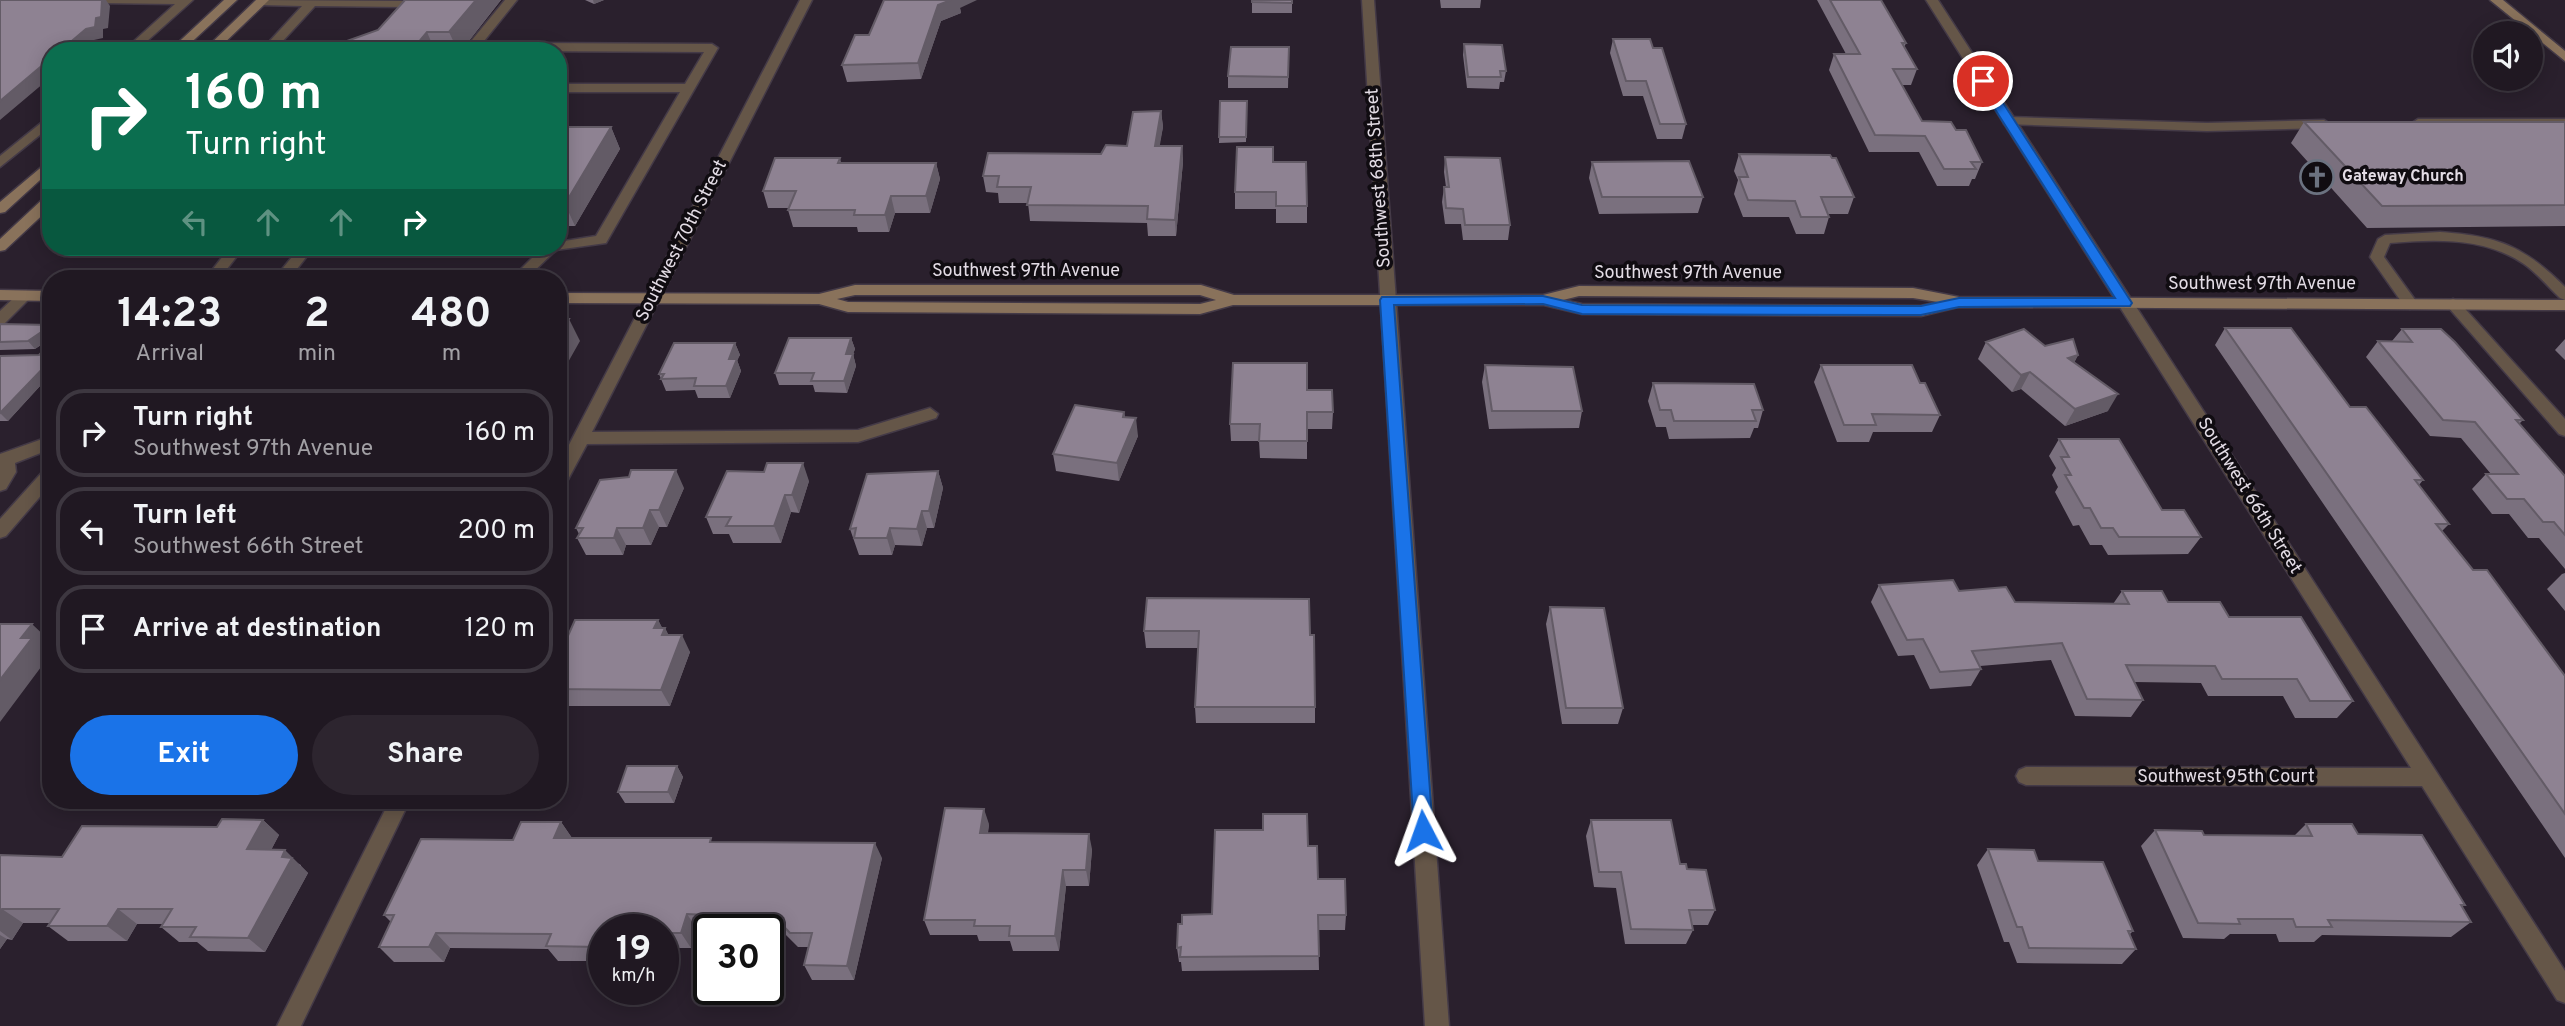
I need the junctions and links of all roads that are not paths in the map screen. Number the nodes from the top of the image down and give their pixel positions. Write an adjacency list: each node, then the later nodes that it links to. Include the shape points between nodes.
1 (97, 0): 2 (street)
2 (187, 0): 12 (street)
3 (511, 0): 16 (street)
4 (806, 0): 43 (street, Southwest 70th Street)
5 (1368, 0): 44 (street, Southwest 68th Street)
6 (1931, 0): 21 (street, Southwest 66th Street)
7 (2496, 0): 18 (street)
8 (230, 1): 9 (street); 13 (street)
9 (262, 1): 10 (street); 14 (street)
10 (313, 1): 11 (street, via 404,4); 15 (street)
11 (395, 14)
12 (139, 42)
13 (184, 42)
14 (218, 42)
15 (275, 42)
16 (476, 42)
17 (567, 47): 20 (street, via 712,48)
18 (2565, 57)
19 (567, 88): 20 (street)
20 (687, 88): 30 (street, via 601,240)
21 (2009, 121): 24 (street, via 2207,127); 45 (street, Southwest 66th Street)
22 (2402, 123): 23 (street)
23 (2565, 123)
24 (2332, 124)
25 (42, 127): 26 (street)
26 (0, 163)
27 (42, 171): 29 (street)
28 (42, 207): 31 (street)
29 (0, 209)
30 (567, 245)
31 (0, 247)
32 (230, 256): 35 (street)
33 (300, 256): 36 (street)
34 (542, 256): 37 (street)
35 (219, 270)
36 (288, 270)
37 (527, 270)
38 (0, 295): 40 (street)
39 (2565, 295): 46 (street, via 2527,260 2498,247 2432,235 2385,239 2377,257)
40 (24, 296): 41 (street); 49 (street)
41 (42, 296)
42 (567, 298): 43 (street, Southwest 97th Avenue)
43 (652, 299): 44 (street, Southwest 97th Avenue, via 819,299 848,307 1200,309 1233,300); 52 (street, Southwest 70th Street)
44 (1387, 300): 45 (street, Southwest 97th Avenue, via 1543,300 1596,310 1921,311 1959,302); 64 (street, Southwest 68th Street)
45 (2125, 303): 46 (street, Southwest 97th Avenue); 60 (street, Southwest 66th Street)
46 (2410, 304): 47 (street, Southwest 97th Avenue)
47 (2453, 304): 48 (street, Southwest 97th Avenue); 51 (street)
48 (2565, 304)
49 (0, 320)
50 (930, 414): 52 (street, via 858,436)
51 (2565, 430)
52 (581, 438): 55 (street, Southwest 70th Street)
53 (42, 445): 54 (street)
54 (2, 460): 57 (street, via 7,472)
55 (567, 465)
56 (42, 483): 58 (street)
57 (0, 485)
58 (0, 531)
59 (2026, 776): 60 (street, Southwest 95th Court)
60 (2427, 777): 62 (street, Southwest 66th Street)
61 (396, 809): 63 (street)
62 (2565, 992)
63 (289, 1026)
64 (1437, 1026)

